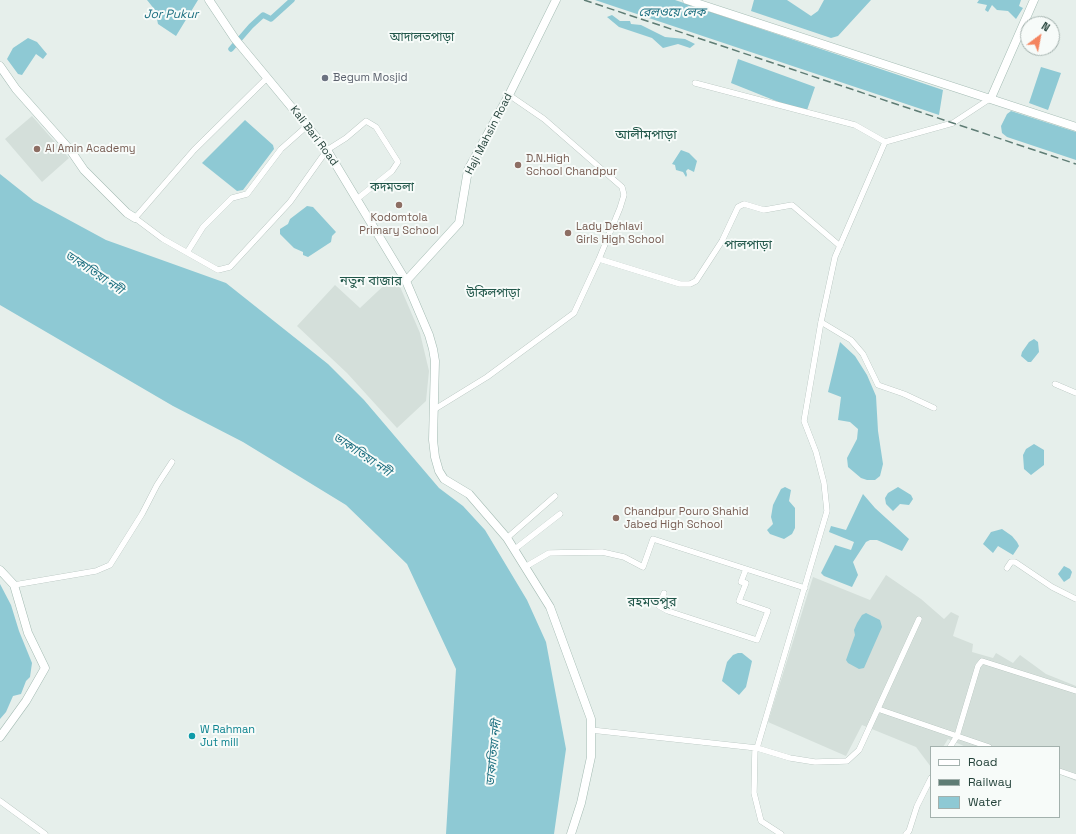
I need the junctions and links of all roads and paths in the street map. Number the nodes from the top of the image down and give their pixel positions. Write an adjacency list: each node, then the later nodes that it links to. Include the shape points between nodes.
1 (209, 0): 6 (main road, Kali Bari Road, via 234,39)
2 (556, 0): 8 (main road, Haji Mahsin Road)
3 (687, 0): 9 (main road)
4 (1034, 0): 9 (main road)
5 (0, 66): 15 (main road, via 16,89 71,150 84,170)
6 (267, 78): 10 (main road, Kali Bari Road); 15 (street, via 194,150)
7 (695, 83): 12 (street, via 855,125)
8 (509, 95): 18 (street, via 544,119 622,187 624,195 620,208); 19 (main road, Haji Mahsin Road, via 468,170 459,223)
9 (991, 98): 11 (main road); 12 (street, via 953,123)
10 (307, 126): 13 (main road, Kali Bari Road); 17 (street, via 281,149 247,194 232,198 203,227)
11 (1076, 127)
12 (886, 142): 16 (street)
13 (327, 150): 14 (main road, Kali Bari Road); 14 (street, via 366,121 376,127 397,158 396,167); 17 (street, via 290,202 230,267 218,270)
14 (357, 199): 19 (main road, Kali Bari Road)
15 (135, 218): 17 (street, via 163,238)
16 (840, 246): 18 (street, via 796,206 788,204 764,210 744,204 738,207 722,241 696,281 690,284 680,284); 20 (street, via 835,257)
17 (188, 251)
18 (599, 259): 24 (street, via 574,313 487,377)
19 (406, 281): 24 (main road, Kali Bari Road, via 433,349)
20 (821, 322): 23 (street, via 851,340 863,354 878,385); 35 (street, via 804,421 824,483 827,511)
21 (1055, 384): 22 (street)
22 (1076, 393)
23 (934, 408)
24 (435, 409): 28 (main road, Kali Bari Road, via 435,457 439,472 444,479 469,494)
25 (172, 462): 34 (street, via 116,559 110,565 96,571)
26 (555, 496): 28 (street)
27 (560, 514): 29 (street)
28 (507, 538): 29 (main road, Kali Bari Road)
29 (515, 549): 30 (main road, Kali Bari Road)
30 (525, 567): 32 (street, via 549,553 602,552 624,557 643,567 653,539); 41 (main road, Kali Bari Road, via 550,606 591,719)
31 (1007, 568): 37 (street, via 1010,562 1015,562 1052,587)
32 (746, 569): 35 (street); 36 (street, via 741,582 746,583 739,601 768,611 758,640 668,611 660,606)
33 (0, 570): 34 (main road)
34 (14, 585): 43 (main road, via 28,634 44,668 26,701)
35 (805, 588): 46 (street)
36 (664, 593)
37 (1076, 599)
38 (919, 619): 40 (street)
39 (1076, 691): 42 (street, via 982,661 978,666)
40 (878, 709): 42 (street); 46 (street, via 859,750 847,761 815,762)
41 (591, 730): 46 (street); 52 (main road, Kali Bari Road, via 591,757)
42 (957, 736): 44 (street); 45 (street)
43 (0, 737)
44 (951, 746)
45 (986, 746)
46 (756, 748): 53 (street, via 754,793 761,821)
47 (1060, 771): 48 (street)
48 (1076, 777)
49 (930, 780): 54 (street)
50 (0, 801): 51 (street)
51 (45, 834)
52 (571, 834)
53 (781, 834)
54 (906, 834)

